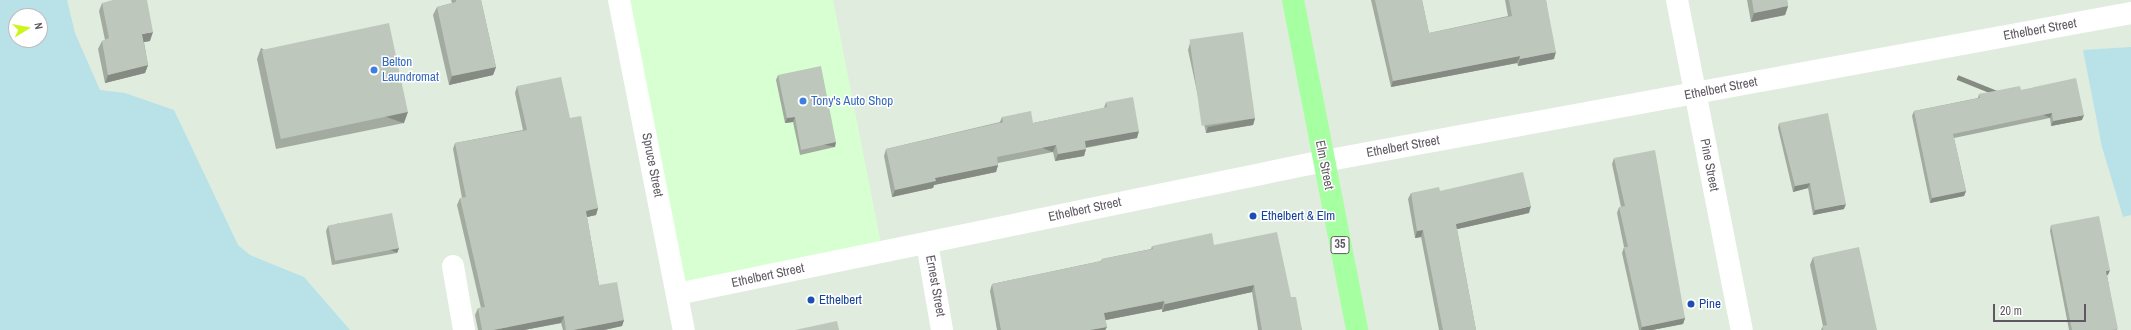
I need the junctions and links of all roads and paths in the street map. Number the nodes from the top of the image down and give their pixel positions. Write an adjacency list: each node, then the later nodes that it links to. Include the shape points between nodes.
1 (619, 0): 9 (street, Spruce Street)
2 (1293, 0): 6 (main road, Elm Street / 35)
3 (1677, 0): 5 (street, Pine Street)
4 (2129, 9): 5 (street, Ethelbert Street)
5 (1695, 95): 6 (street, Ethelbert Street); 14 (street, Pine Street)
6 (1324, 161): 7 (street, Ethelbert Street); 13 (main road, Elm Street / 35)
7 (927, 243): 9 (street, Ethelbert Street); 12 (street, Ernest Street)
8 (453, 266): 10 (street)
9 (677, 294): 11 (street, Spruce Street)
10 (464, 330)
11 (684, 330)
12 (942, 330)
13 (1357, 330)
14 (1742, 330)

